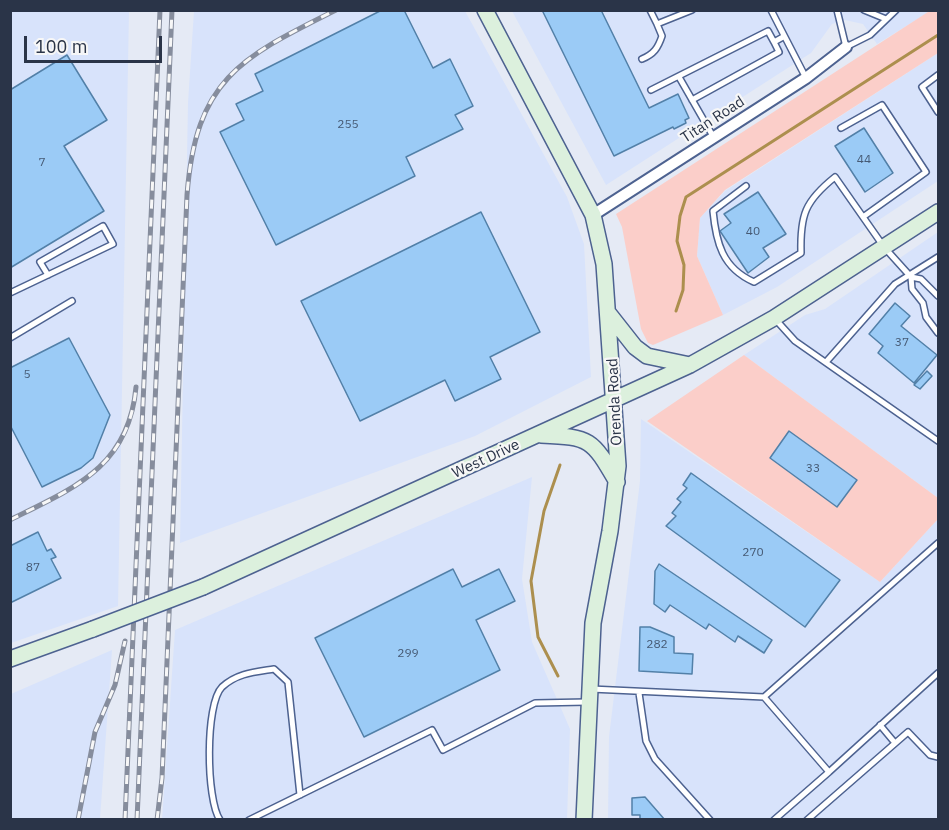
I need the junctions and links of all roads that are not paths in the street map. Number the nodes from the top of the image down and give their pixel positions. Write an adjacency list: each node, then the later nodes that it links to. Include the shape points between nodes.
1 (485, 10): 24 (street, Orenda Road)
2 (650, 10): 9 (lane)
3 (692, 10): 9 (lane)
4 (771, 10): 10 (lane)
5 (837, 10): 12 (lane)
6 (864, 10): 8 (lane)
7 (896, 10): 8 (lane)
8 (886, 19): 12 (lane, via 870,35)
9 (657, 24): 13 (lane, via 662,36 659,44 653,54)
10 (783, 37): 11 (lane); 16 (lane)
11 (774, 42): 15 (lane, via 768,31); 18 (lane, via 779,52)
12 (846, 47): 16 (street, Titan Road)
13 (642, 60)
14 (939, 75): 19 (lane, via 922,87)
15 (679, 77): 17 (lane); 18 (lane)
16 (806, 78): 21 (street, Titan Road)
17 (651, 90)
18 (692, 100): 21 (lane)
19 (939, 112)
20 (841, 128): 25 (lane, via 882,105 926,172)
21 (714, 138): 24 (street, Titan Road)
22 (746, 186): 25 (lane, via 713,211 716,243 740,276 754,282 801,253 800,229 813,195 835,177)
23 (939, 212): 26 (street, West Drive)
24 (593, 215): 33 (street, Orenda Road, via 604,264)
25 (862, 217): 26 (lane)
26 (884, 247): 29 (lane); 34 (street, West Drive)
27 (939, 257): 29 (lane)
28 (48, 275): 28 (lane, via 113,244 104,226 40,262); 30 (lane)
29 (910, 275): 31 (lane, via 921,279); 35 (lane, via 912,289 923,303 926,317); 37 (lane, via 895,284)
30 (10, 293)
31 (939, 296)
32 (72, 301): 36 (lane)
33 (609, 314): 38 (street, via 634,347 647,356); 39 (street, Orenda Road)
34 (774, 318): 37 (lane, via 795,341); 38 (street, West Drive)
35 (939, 333)
36 (10, 338)
37 (826, 363): 41 (lane)
38 (690, 365): 39 (street, West Drive)
39 (615, 399): 40 (street, West Drive); 42 (street, Orenda Road)
40 (538, 435): 42 (street, via 585,439 596,448); 44 (street, West Drive, bridge, via 203,587)
41 (939, 441)
42 (617, 483): 47 (street, Orenda Road, via 593,623)
43 (939, 543): 48 (lane)
44 (10, 659)
45 (939, 673): 49 (lane)
46 (639, 693): 47 (lane); 48 (lane); 57 (lane, via 646,741 655,759)
47 (589, 696): 53 (lane, via 535,703 443,750 432,730); 56 (street, Orenda Road)
48 (764, 697): 52 (lane)
49 (880, 725): 50 (lane); 52 (lane)
50 (895, 743): 51 (lane, via 908,732 930,755); 59 (lane)
51 (939, 757)
52 (829, 772): 58 (lane)
53 (300, 795): 54 (lane, via 288,682 274,669 243,674 222,688 214,702 210,777 215,813); 55 (lane)
54 (220, 819)
55 (249, 819)
56 (584, 819)
57 (710, 819)
58 (774, 819)
59 (807, 819)

